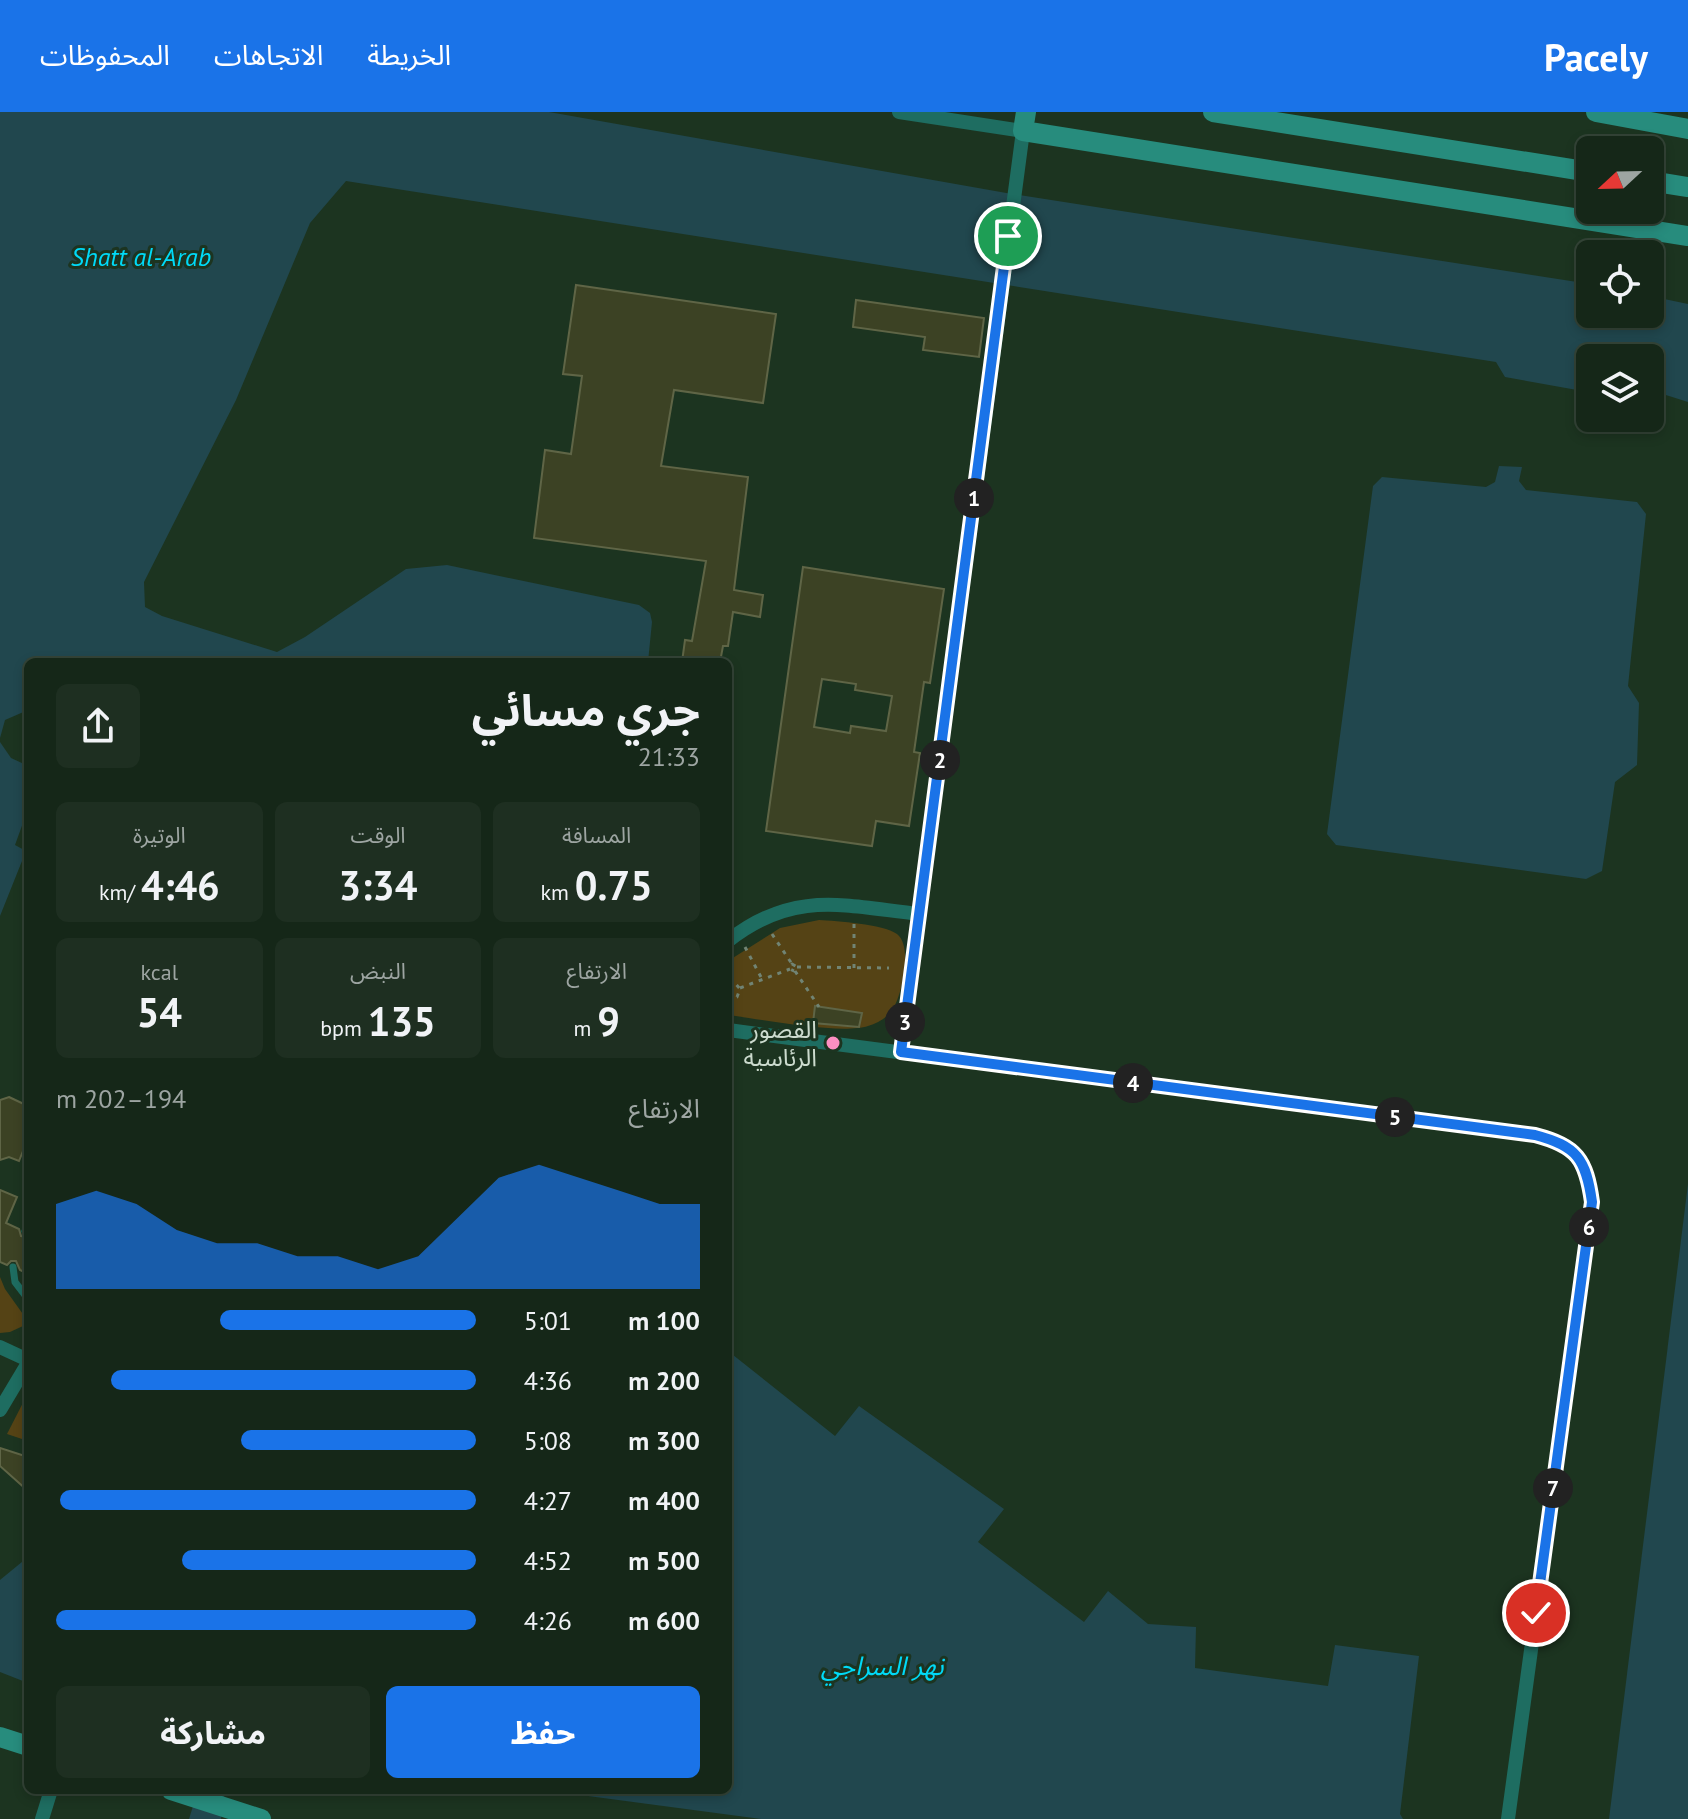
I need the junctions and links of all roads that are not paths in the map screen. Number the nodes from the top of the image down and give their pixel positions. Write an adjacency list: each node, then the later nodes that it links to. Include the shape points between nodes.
1 (899, 112): 4 (street)
2 (1213, 112): 6 (main road)
3 (1606, 113): 5 (main road)
4 (1024, 122): 9 (main road); 10 (street)
5 (1688, 129)
6 (1576, 170)
7 (1664, 183): 8 (main road)
8 (1688, 187)
9 (1688, 236)
10 (920, 914): 11 (street, via 805,905 761,919); 13 (street)
11 (733, 937)
12 (732, 1031): 13 (street)
13 (901, 1052): 26 (street, via 1535,1135 1558,1141 1578,1156 1588,1172 1592,1202)
14 (13, 1267): 15 (lane)
15 (24, 1294)
16 (0, 1347): 17 (street)
17 (24, 1359)
18 (24, 1368): 19 (street)
19 (0, 1410)
20 (0, 1737): 21 (main road)
21 (24, 1745)
22 (50, 1794): 25 (street)
23 (184, 1794): 24 (main road)
24 (253, 1816)
25 (42, 1819)
26 (1508, 1819)

